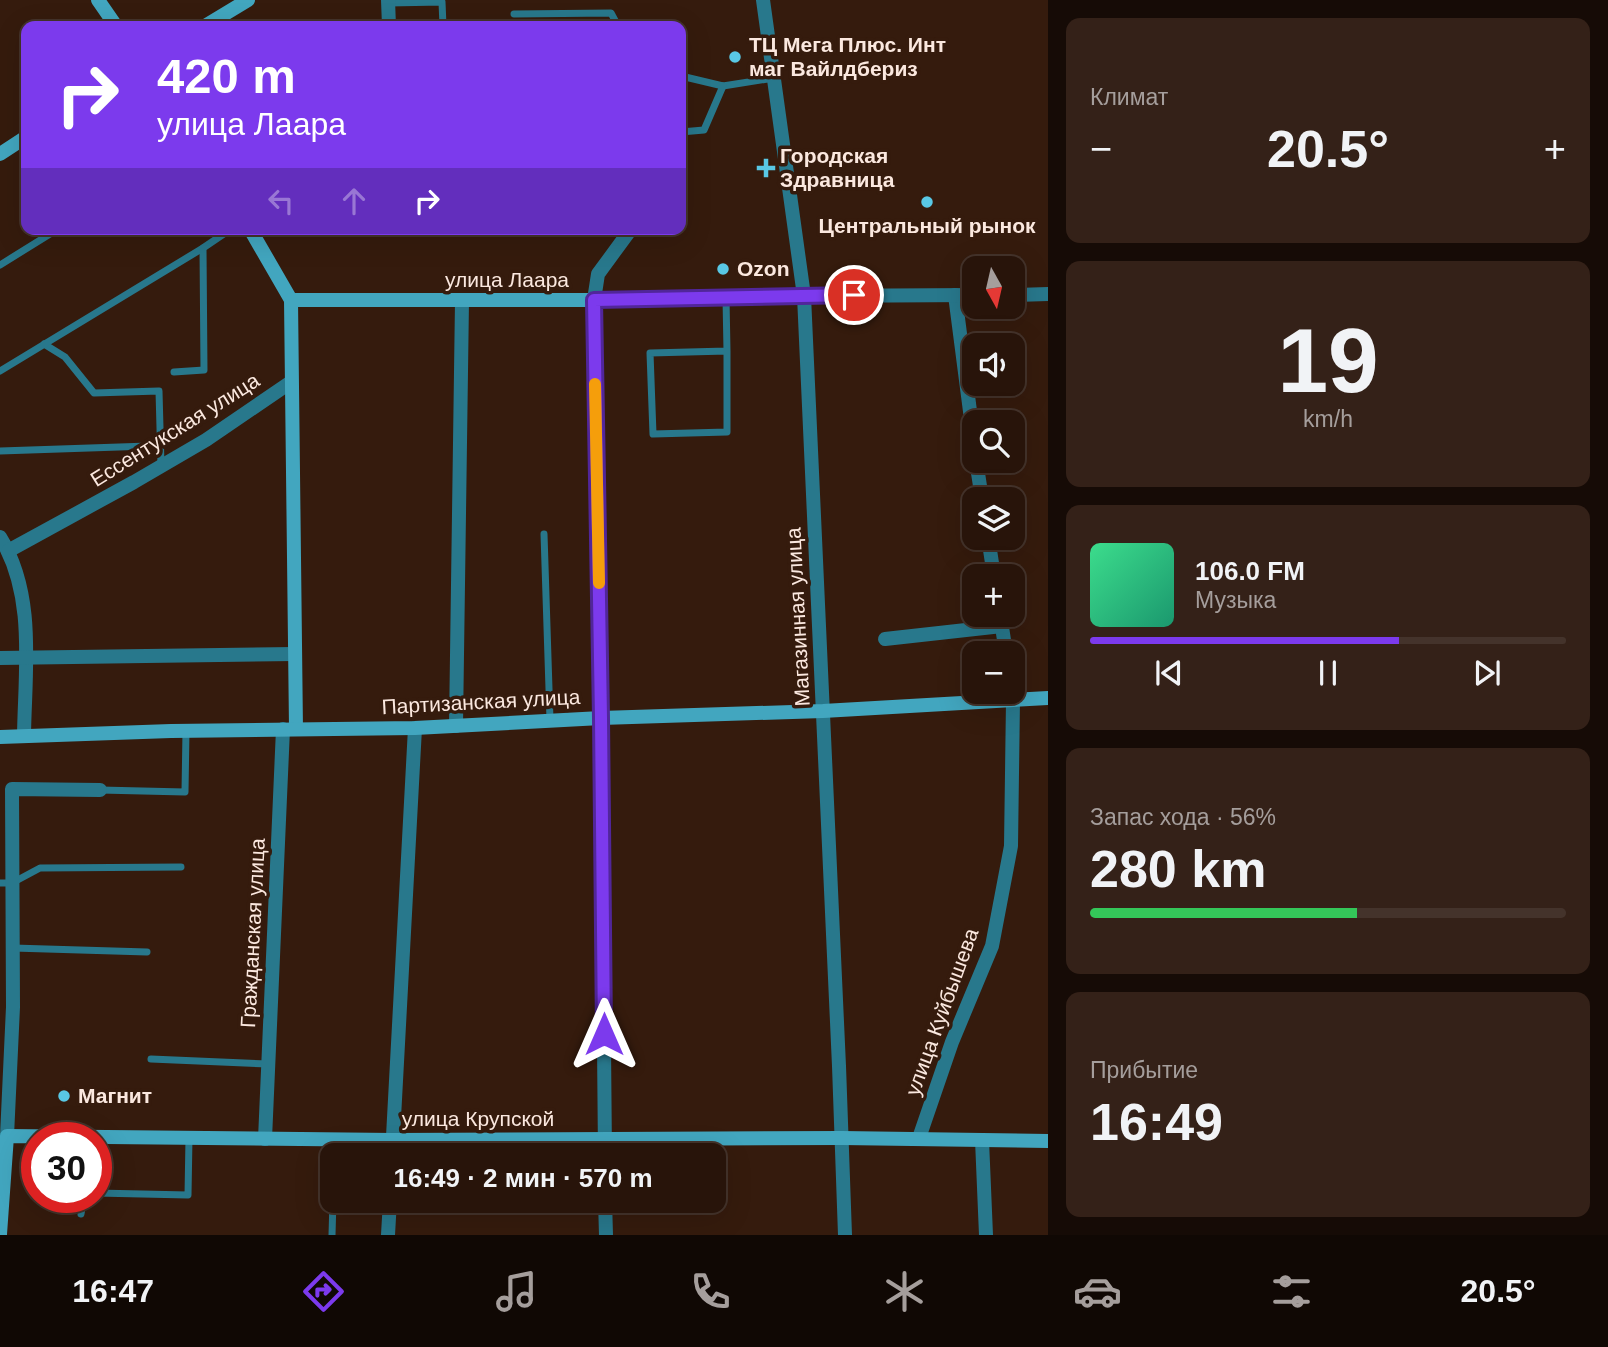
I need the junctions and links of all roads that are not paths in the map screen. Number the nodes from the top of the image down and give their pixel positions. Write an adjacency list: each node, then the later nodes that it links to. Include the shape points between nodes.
1 (98, 0): 6 (street)
2 (248, 0): 7 (street)
3 (763, 0): 12 (street, Магазинная улица)
4 (388, 1): 8 (street); 9 (lane, via 442,2)
5 (514, 14): 10 (lane, via 611,13)
6 (113, 21)
7 (213, 21)
8 (389, 21)
9 (443, 21)
10 (615, 21)
11 (686, 77): 13 (lane)
12 (775, 78): 13 (lane); 27 (street, Магазинная улица)
13 (723, 86): 14 (lane, via 704,130)
14 (686, 132)
15 (21, 140): 16 (street)
16 (0, 154)
17 (48, 235): 22 (lane)
18 (222, 235): 21 (lane)
19 (253, 235): 29 (street)
20 (627, 235): 30 (street, via 598,274)
21 (203, 248): 32 (lane); 35 (lane, via 204,370)
22 (0, 265)
23 (955, 295): 24 (street, улица Лаара); 27 (street, улица Лаара); 37 (street)
24 (962, 295)
25 (1026, 295): 26 (street)
26 (1048, 295)
27 (804, 296): 28 (street, улица Лаара); 53 (street, Магазинная улица)
28 (726, 297): 30 (street, улица Лаара); 33 (lane)
29 (291, 300): 31 (street, улица Лаара); 36 (street, Ессентукская улица)
30 (594, 300): 31 (street, улица Лаара); 54 (street)
31 (462, 301): 56 (street)
32 (44, 344): 34 (lane); 40 (lane, via 65,357 94,393 159,391)
33 (727, 351): 33 (lane, via 650,353 653,434 727,432)
34 (0, 371)
35 (174, 372)
36 (292, 382): 40 (street, Ессентукская улица); 46 (street, Гражданская улица)
37 (970, 410)
38 (149, 446): 39 (lane)
39 (0, 451)
40 (161, 466): 43 (street, Ессентукская улица)
41 (544, 534): 55 (lane)
42 (0, 537): 43 (street)
43 (9, 551): 48 (street, via 25,609)
44 (962, 626): 45 (street)
45 (884, 639)
46 (294, 654): 48 (street); 58 (street, Гражданская улица)
47 (0, 658): 48 (street)
48 (26, 658): 60 (street)
49 (1025, 697): 50 (street, Партизанская улица)
50 (1048, 698)
51 (962, 700): 53 (street, Партизанская улица)
52 (1012, 704): 72 (street, улица Куйбышева, via 1011,846 992,946)
53 (823, 711): 54 (street, Партизанская улица); 71 (street, Магазинная улица)
54 (601, 718): 55 (street, Партизанская улица); 80 (street)
55 (550, 720): 56 (street, Партизанская улица)
56 (456, 726): 57 (street, Партизанская улица)
57 (415, 727): 58 (street, Партизанская улица); 79 (street)
58 (290, 729): 59 (street, Партизанская улица); 68 (street, Гражданская улица)
59 (186, 731): 60 (street, Партизанская улица); 62 (lane, via 186,792)
60 (24, 735): 61 (street, Партизанская улица)
61 (0, 737)
62 (100, 790): 64 (street, via 12,789)
63 (181, 867): 64 (lane, via 40,868)
64 (6, 883): 65 (street)
65 (12, 948): 66 (lane); 69 (street)
66 (147, 952)
67 (151, 1059): 68 (lane)
68 (268, 1064): 73 (street, Гражданская улица)
69 (7, 1136): 70 (street, улица Крупской); 86 (street)
70 (189, 1138): 73 (street, улица Крупской); 82 (lane, via 188,1195)
71 (842, 1138): 72 (street, улица Крупской); 81 (street, улица Крупской); 90 (street, Магазинная улица)
72 (919, 1138): 75 (street, улица Крупской)
73 (265, 1139): 74 (street, улица Крупской)
74 (334, 1139): 77 (lane); 78 (street, улица Крупской)
75 (982, 1140): 76 (street, улица Крупской); 91 (street)
76 (1048, 1140)
77 (334, 1143)
78 (360, 1143)
79 (392, 1143)
80 (605, 1143)
81 (710, 1143)
82 (112, 1193)
83 (332, 1213): 87 (lane)
84 (389, 1213): 88 (street)
85 (605, 1213): 89 (street)
86 (0, 1234)
87 (332, 1235)
88 (388, 1235)
89 (606, 1235)
90 (845, 1235)
91 (986, 1235)

